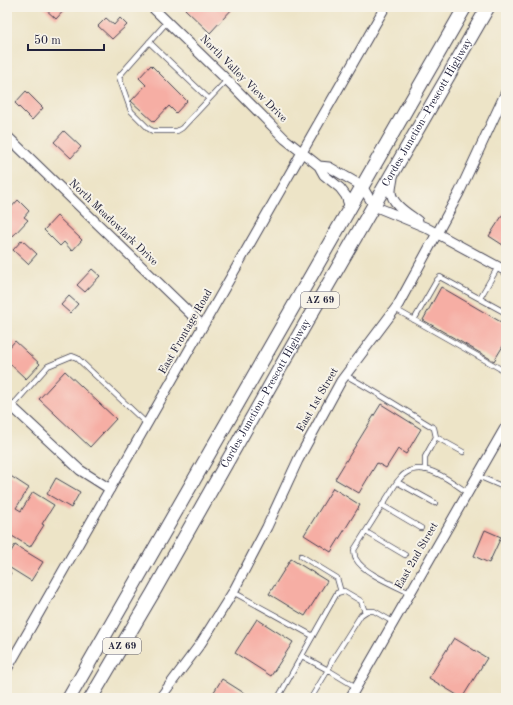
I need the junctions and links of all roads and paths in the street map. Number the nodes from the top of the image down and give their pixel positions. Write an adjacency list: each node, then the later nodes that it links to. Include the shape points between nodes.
1 (152, 7): 5 (street, North Valley View Drive)
2 (385, 7): 11 (street, East Frontage Road)
3 (465, 7): 14 (main road, Cordes Junction–Prescott Highway / AZ 69)
4 (488, 7): 13 (main road, Cordes Junction–Prescott Highway / AZ 69)
5 (167, 22): 6 (lane); 7 (street, North Valley View Drive)
6 (149, 42): 9 (lane); 9 (lane, via 119,77 135,117 153,131 177,131)
7 (227, 80): 9 (lane); 11 (street, North Valley View Drive)
8 (506, 92): 18 (street, East 1st Street, via 460,193)
9 (209, 99)
10 (7, 136): 24 (street, North Meadowlark Drive)
11 (301, 153): 12 (street, North Valley View Drive); 24 (street, East Frontage Road)
12 (319, 166): 14 (street, North Valley View Drive, via 329,167); 16 (street, North Valley View Drive, via 324,175 346,196)
13 (394, 171): 15 (main road, Cordes Junction–Prescott Highway / AZ 69); 17 (street, via 392,197)
14 (362, 186): 15 (street, North Valley View Drive); 16 (main road, Cordes Junction–Prescott Highway / AZ 69)
15 (374, 206): 17 (street); 55 (main road, Cordes Junction–Prescott Highway / AZ 69)
16 (350, 208): 54 (main road, Cordes Junction–Prescott Highway / AZ 69)
17 (425, 227): 18 (street)
18 (437, 233): 19 (street); 21 (street, East 1st Street)
19 (502, 268): 20 (lane)
20 (480, 298): 22 (lane); 23 (lane, via 442,277 438,278)
21 (394, 309): 23 (lane); 26 (street, East 1st Street)
22 (506, 313)
23 (414, 320): 25 (lane)
24 (203, 326): 28 (street, East Frontage Road)
25 (506, 372)
26 (345, 375): 30 (lane, via 434,428); 44 (street, East 1st Street, via 298,460)
27 (9, 404): 28 (lane, via 48,366 72,356); 36 (street, via 80,470)
28 (147, 424): 36 (street, East Frontage Road)
29 (506, 426): 33 (street, East 2nd Street)
30 (436, 437): 31 (lane); 32 (lane, via 425,457)
31 (463, 452)
32 (425, 470): 34 (lane, via 415,469 405,473); 37 (lane, via 434,472)
33 (478, 476): 35 (lane); 37 (street, East 2nd Street)
34 (397, 482): 38 (lane); 39 (lane)
35 (506, 488)
36 (110, 489): 51 (street, East Frontage Road)
37 (468, 493): 46 (street, East 2nd Street)
38 (435, 503)
39 (382, 505): 40 (lane); 41 (lane)
40 (421, 528)
41 (366, 532): 42 (lane); 46 (lane, via 354,550 359,564 367,571)
42 (405, 555)
43 (301, 556): 45 (lane, via 337,578)
44 (233, 592): 49 (lane); 56 (street, East 1st Street, via 201,643)
45 (341, 592): 47 (lane, via 344,591 361,601); 49 (lane, via 337,594)
46 (410, 593): 48 (street, East 2nd Street)
47 (365, 612): 48 (lane, via 374,611); 52 (lane, via 360,615)
48 (393, 622): 53 (street, East 2nd Street)
49 (313, 636): 50 (lane)
50 (302, 656): 52 (lane); 57 (lane)
51 (7, 669)
52 (328, 670): 53 (lane); 58 (lane)
53 (356, 687): 59 (street, East 2nd Street)
54 (69, 698)
55 (91, 698)
56 (160, 698)
57 (278, 698)
58 (311, 698)
59 (350, 698)

